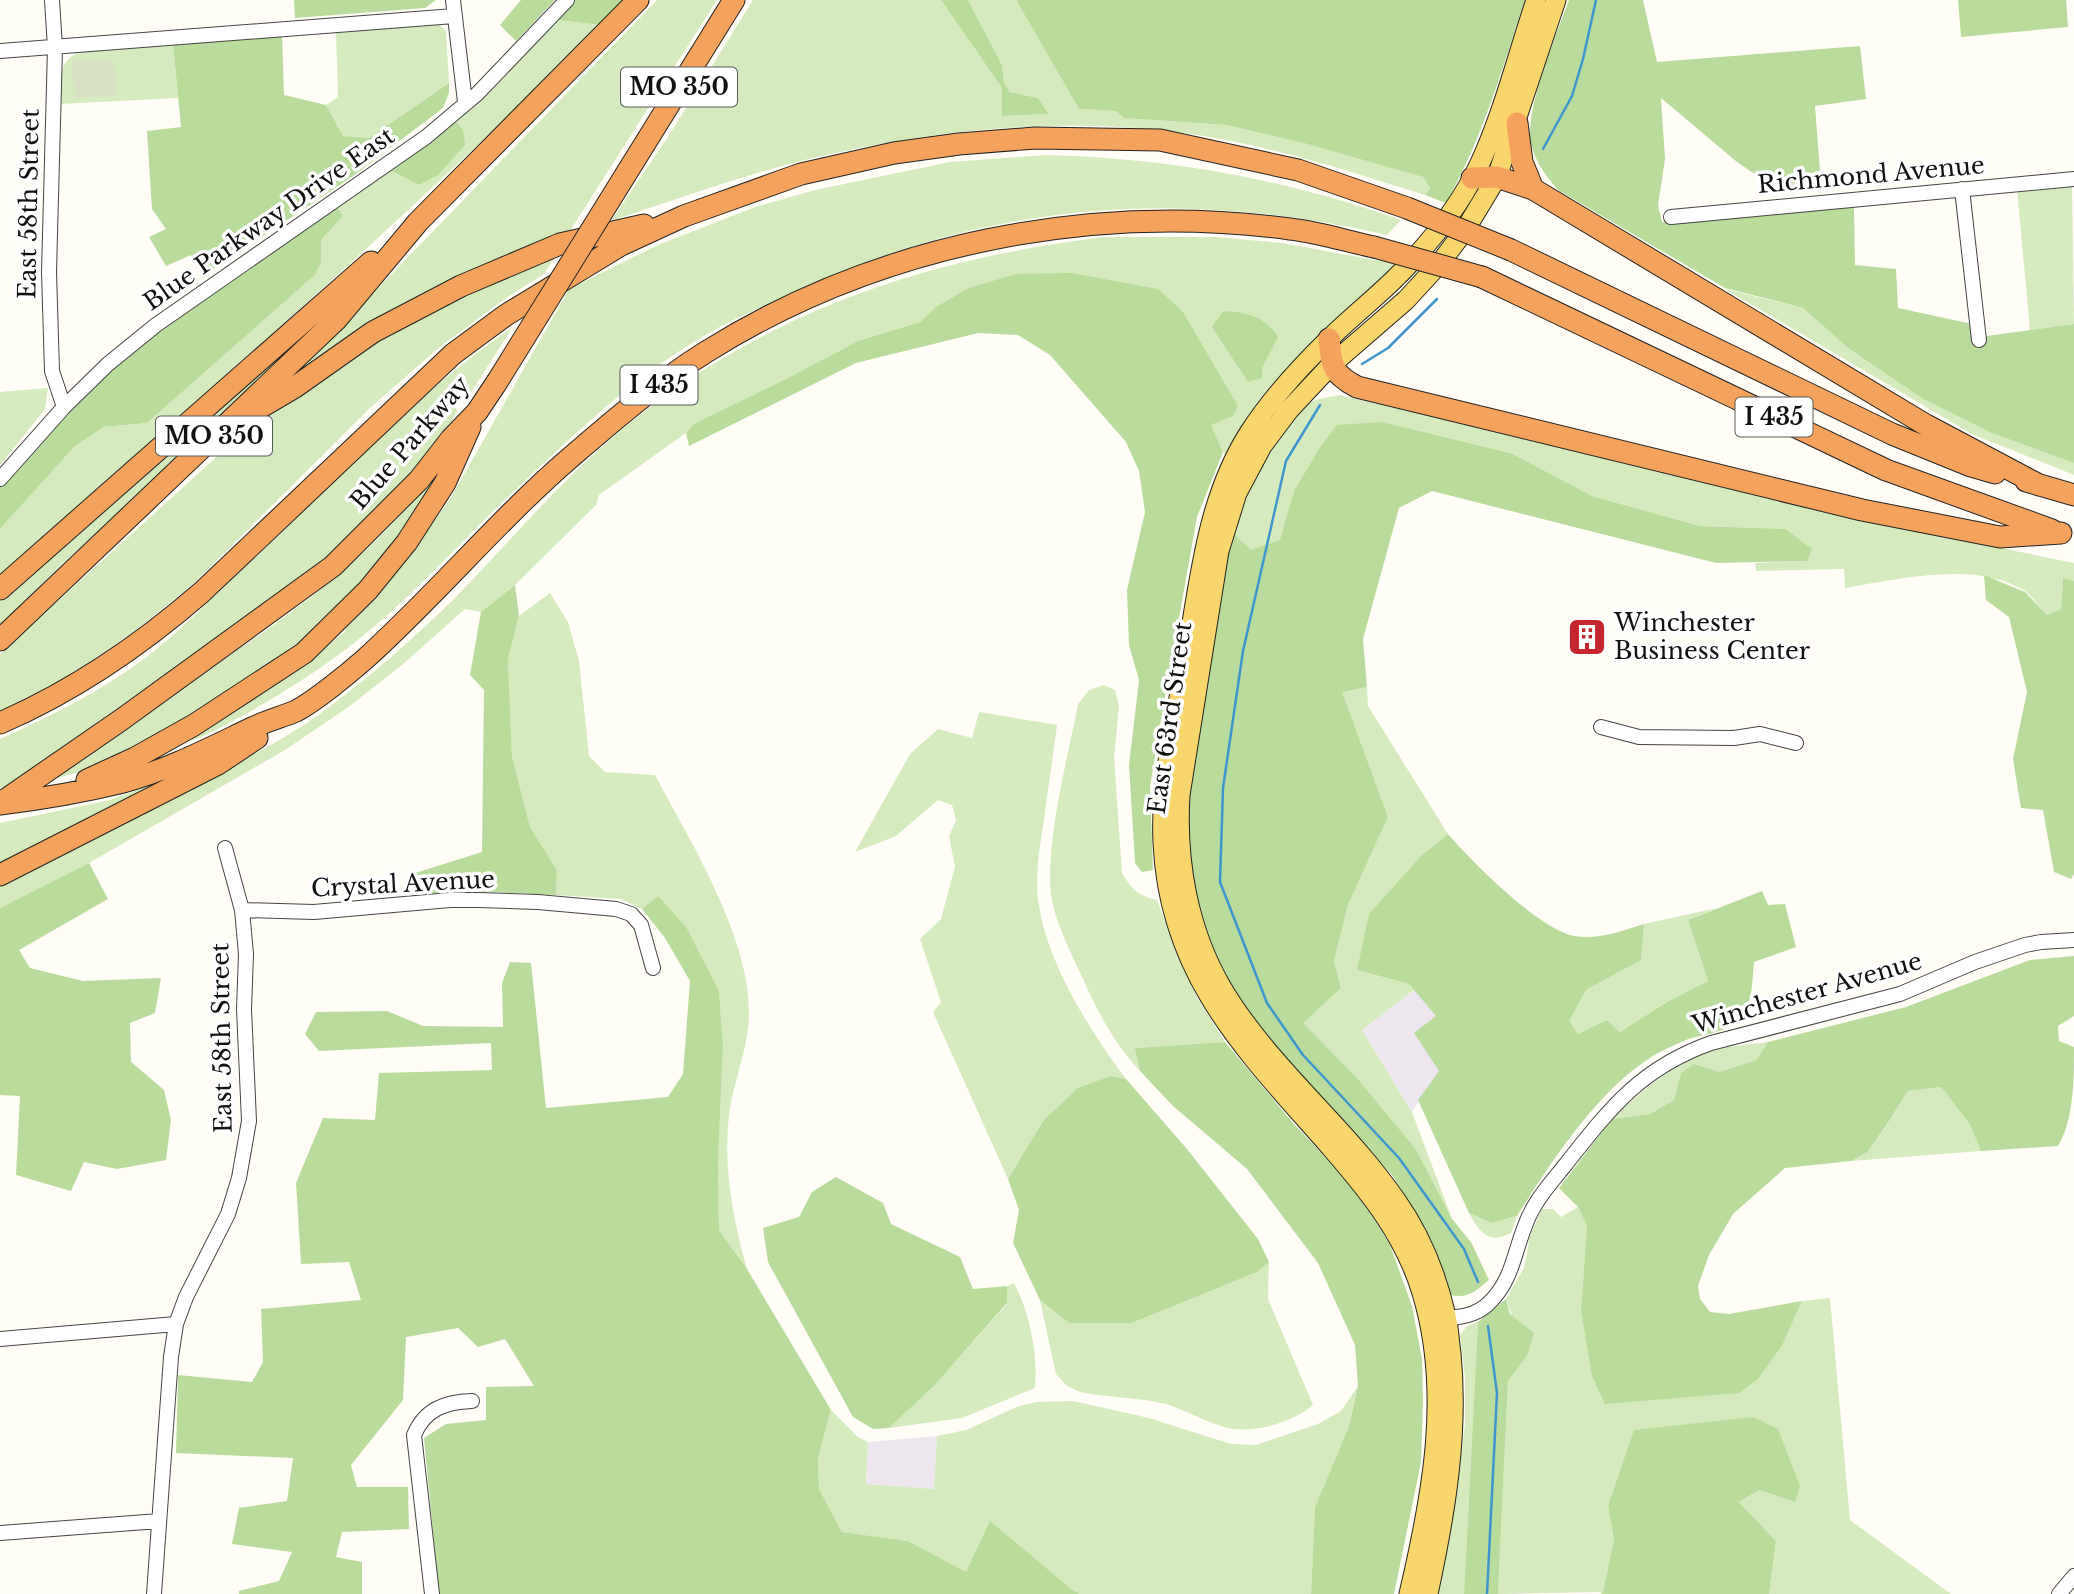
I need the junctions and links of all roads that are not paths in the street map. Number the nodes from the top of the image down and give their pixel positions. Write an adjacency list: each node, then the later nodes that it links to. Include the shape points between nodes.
1 (52, 0): 9 (street, East 58th Street)
2 (453, 0): 8 (street)
3 (567, 0): 11 (street, Blue Parkway Drive East)
4 (638, 0): 20 (highway, MO 350)
5 (734, 0): 25 (highway, Blue Parkway / MO 350, bridge)
6 (1536, 0): 14 (main road, East 63rd Street, via 1499,118)
7 (1556, 0): 12 (main road, East 63rd Street)
8 (454, 16): 9 (street); 11 (street)
9 (55, 48): 10 (street); 24 (street, East 58th Street, via 49,272 52,371)
10 (0, 51)
11 (464, 102): 24 (street, Blue Parkway Drive East, via 426,137 156,326)
12 (1517, 123): 13 (main road, East 63rd Street); 17 (highway, via 1522,162)
13 (1497, 177): 14 (highway); 17 (highway); 23 (main road, East 63rd Street, via 1465,230 1429,276)
14 (1472, 178): 21 (main road, East 63rd Street, via 1412,261)
15 (2074, 179): 16 (street, Richmond Avenue)
16 (1962, 189): 19 (street, Richmond Avenue); 22 (street)
17 (1534, 190): 28 (highway, via 1926,425)
18 (684, 216): 26 (highway, via 560,244 461,286 373,332 295,387); 28 (highway, I 435, bridge, via 801,174 894,153 1035,138 1160,140 1298,170 1407,208 1511,250 1892,434 1971,466); 34 (highway, I 435, via 587,265 453,354 161,627 94,674)
19 (1671, 217)
20 (418, 222): 26 (highway, MO 350, via 336,320); 31 (highway)
21 (1329, 339): 23 (highway); 44 (main road, East 63rd Street, via 1264,411 1219,497 1164,782 1163,843 1169,897 1180,938 1206,993 1235,1039 1371,1195 1404,1247)
22 (1979, 340)
23 (1331, 365): 30 (highway, via 1340,378 1357,387 1862,510 2000,537); 44 (main road, East 63rd Street, via 1262,446 1227,523 1180,795 1180,863 1196,931 1222,988 1275,1060 1397,1201 1426,1255)
24 (64, 407): 27 (street, Blue Parkway Drive East)
25 (477, 412): 37 (highway, via 446,483 407,542 368,590 304,653 194,725); 38 (highway, Blue Parkway / MO 350, via 419,480 333,566)
26 (217, 433): 32 (highway, MO 350)
27 (0, 480)
28 (2039, 485): 29 (highway, I 435)
29 (2074, 495)
30 (2068, 535): 33 (highway, I 435, bridge, via 1886,470 1482,278 1294,229 1140,220 1028,232 893,265 834,287 707,351 652,389 567,460 363,661)
31 (0, 589)
32 (0, 640)
33 (299, 709): 37 (highway, I 435, via 191,758 126,781); 40 (highway, via 218,764)
34 (0, 723)
35 (1601, 727): 36 (street, via 1639,737 1760,734)
36 (1796, 743)
37 (48, 798): 38 (highway, I 435)
38 (0, 804)
39 (225, 848): 41 (street, East 58th Street)
40 (0, 876)
41 (242, 910): 43 (street, Crystal Avenue, via 314,912 450,900 616,909 631,914 641,925); 45 (street, East 58th Street, via 247,1142 228,1213)
42 (2074, 940): 44 (street, Winchester Avenue, via 2025,945 1900,995 1711,1042 1660,1066 1603,1116 1536,1203 1507,1281 1491,1301 1480,1311)
43 (653, 968)
44 (1437, 1318): 53 (main road, East 63rd Street, via 1436,1448); 54 (main road, East 63rd Street, via 1453,1375 1453,1431 1443,1526)
45 (176, 1324): 46 (street); 48 (street, East 58th Street)
46 (0, 1339)
47 (472, 1401): 52 (street, via 426,1414 414,1435)
48 (159, 1521): 49 (street); 51 (street, East 58th Street)
49 (0, 1532)
50 (2074, 1576): 55 (street)
51 (154, 1594)
52 (432, 1594)
53 (1409, 1594)
54 (1428, 1594)
55 (2059, 1594)

